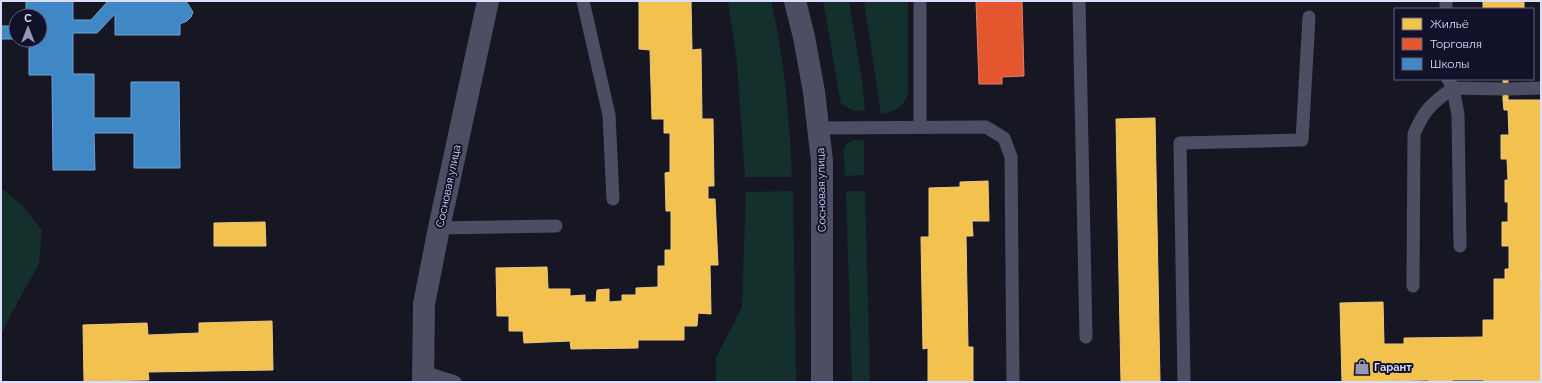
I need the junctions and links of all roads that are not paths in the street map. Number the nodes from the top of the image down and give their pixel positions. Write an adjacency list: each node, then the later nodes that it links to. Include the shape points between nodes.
1 (488, 1): 13 (street, Сосновая улица)
2 (583, 1): 11 (lane, via 609,115)
3 (795, 1): 10 (street, Сосновая улица, via 804,37)
4 (920, 1): 9 (lane)
5 (1079, 1): 16 (lane)
6 (1309, 17): 21 (lane, via 1302,140 1180,143)
7 (1450, 84): 8 (lane, via 1506,89); 14 (lane, via 1458,115); 15 (lane, via 1420,118 1414,134)
8 (1541, 88)
9 (920, 127): 10 (lane); 20 (lane, via 986,127 1004,138 1011,157)
10 (818, 128): 19 (street, Сосновая улица, via 822,161)
11 (613, 199)
12 (556, 226): 13 (lane)
13 (439, 228): 17 (street, Сосновая улица, via 424,304)
14 (1460, 246)
15 (1413, 286)
16 (1086, 337)
17 (422, 377): 18 (lane)
18 (455, 382)
19 (822, 382)
20 (1013, 382)
21 (1184, 382)

